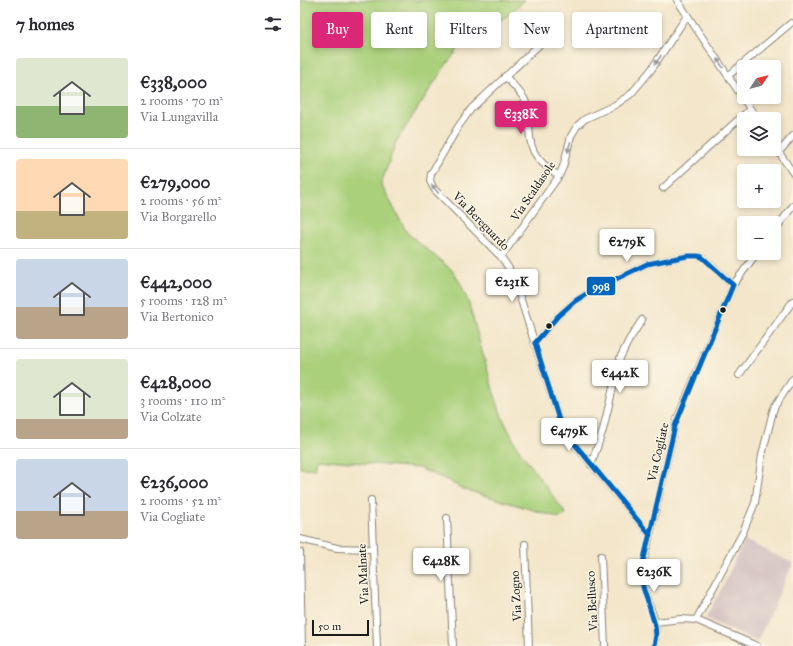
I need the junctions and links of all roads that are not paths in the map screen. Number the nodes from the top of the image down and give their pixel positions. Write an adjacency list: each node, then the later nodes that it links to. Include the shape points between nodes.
1 (677, 0): 2 (street)
2 (687, 16): 6 (street, one-way to 2); 13 (street, Via Scaldasole, one-way to 13, via 647,76 631,94 578,124 571,136)
3 (791, 23): 6 (street)
4 (535, 48): 5 (street, Via Bereguardo)
5 (505, 76): 13 (street, via 521,93 525,102 535,154); 17 (street, Via Bereguardo, one-way to 5, via 434,189 430,181 431,174 466,115)
6 (728, 76): 7 (street)
7 (750, 109): 8 (street); 14 (street)
8 (752, 112)
9 (793, 136): 10 (street)
10 (781, 150)
11 (781, 155): 12 (street)
12 (793, 173)
13 (559, 176): 17 (street, Via Scaldasole)
14 (663, 188)
15 (793, 206): 16 (street)
16 (781, 221)
17 (501, 257): 22 (street, Via Bereguardo, via 513,275)
18 (752, 260): 19 (street, Via Cogliate)
19 (733, 285): 22 (street, via 698,256 647,264 575,301); 28 (street, Via Cogliate, via 675,426)
20 (793, 301): 23 (street)
21 (642, 320): 25 (street, via 620,358)
22 (535, 343): 25 (street, Via Bereguardo, via 562,427)
23 (739, 376)
24 (793, 379): 34 (street, via 772,411 755,503 743,532)
25 (591, 465): 28 (street, Via Bereguardo)
26 (371, 500): 31 (street, Via Malnate)
27 (447, 518): 38 (street)
28 (650, 535): 35 (street, Via Cogliate, via 641,578)
29 (300, 539): 31 (street, via 337,548)
30 (525, 544): 39 (street, Via Zogno)
31 (372, 549): 37 (street, Via Malnate)
32 (300, 552): 36 (street)
33 (601, 556): 40 (street, Via Bellusco)
34 (696, 620): 35 (street, via 674,619); 42 (street)
35 (655, 622): 41 (street, Via Cogliate)
36 (302, 646)
37 (377, 646)
38 (453, 646)
39 (529, 646)
40 (605, 646)
41 (654, 646)
42 (757, 646)

